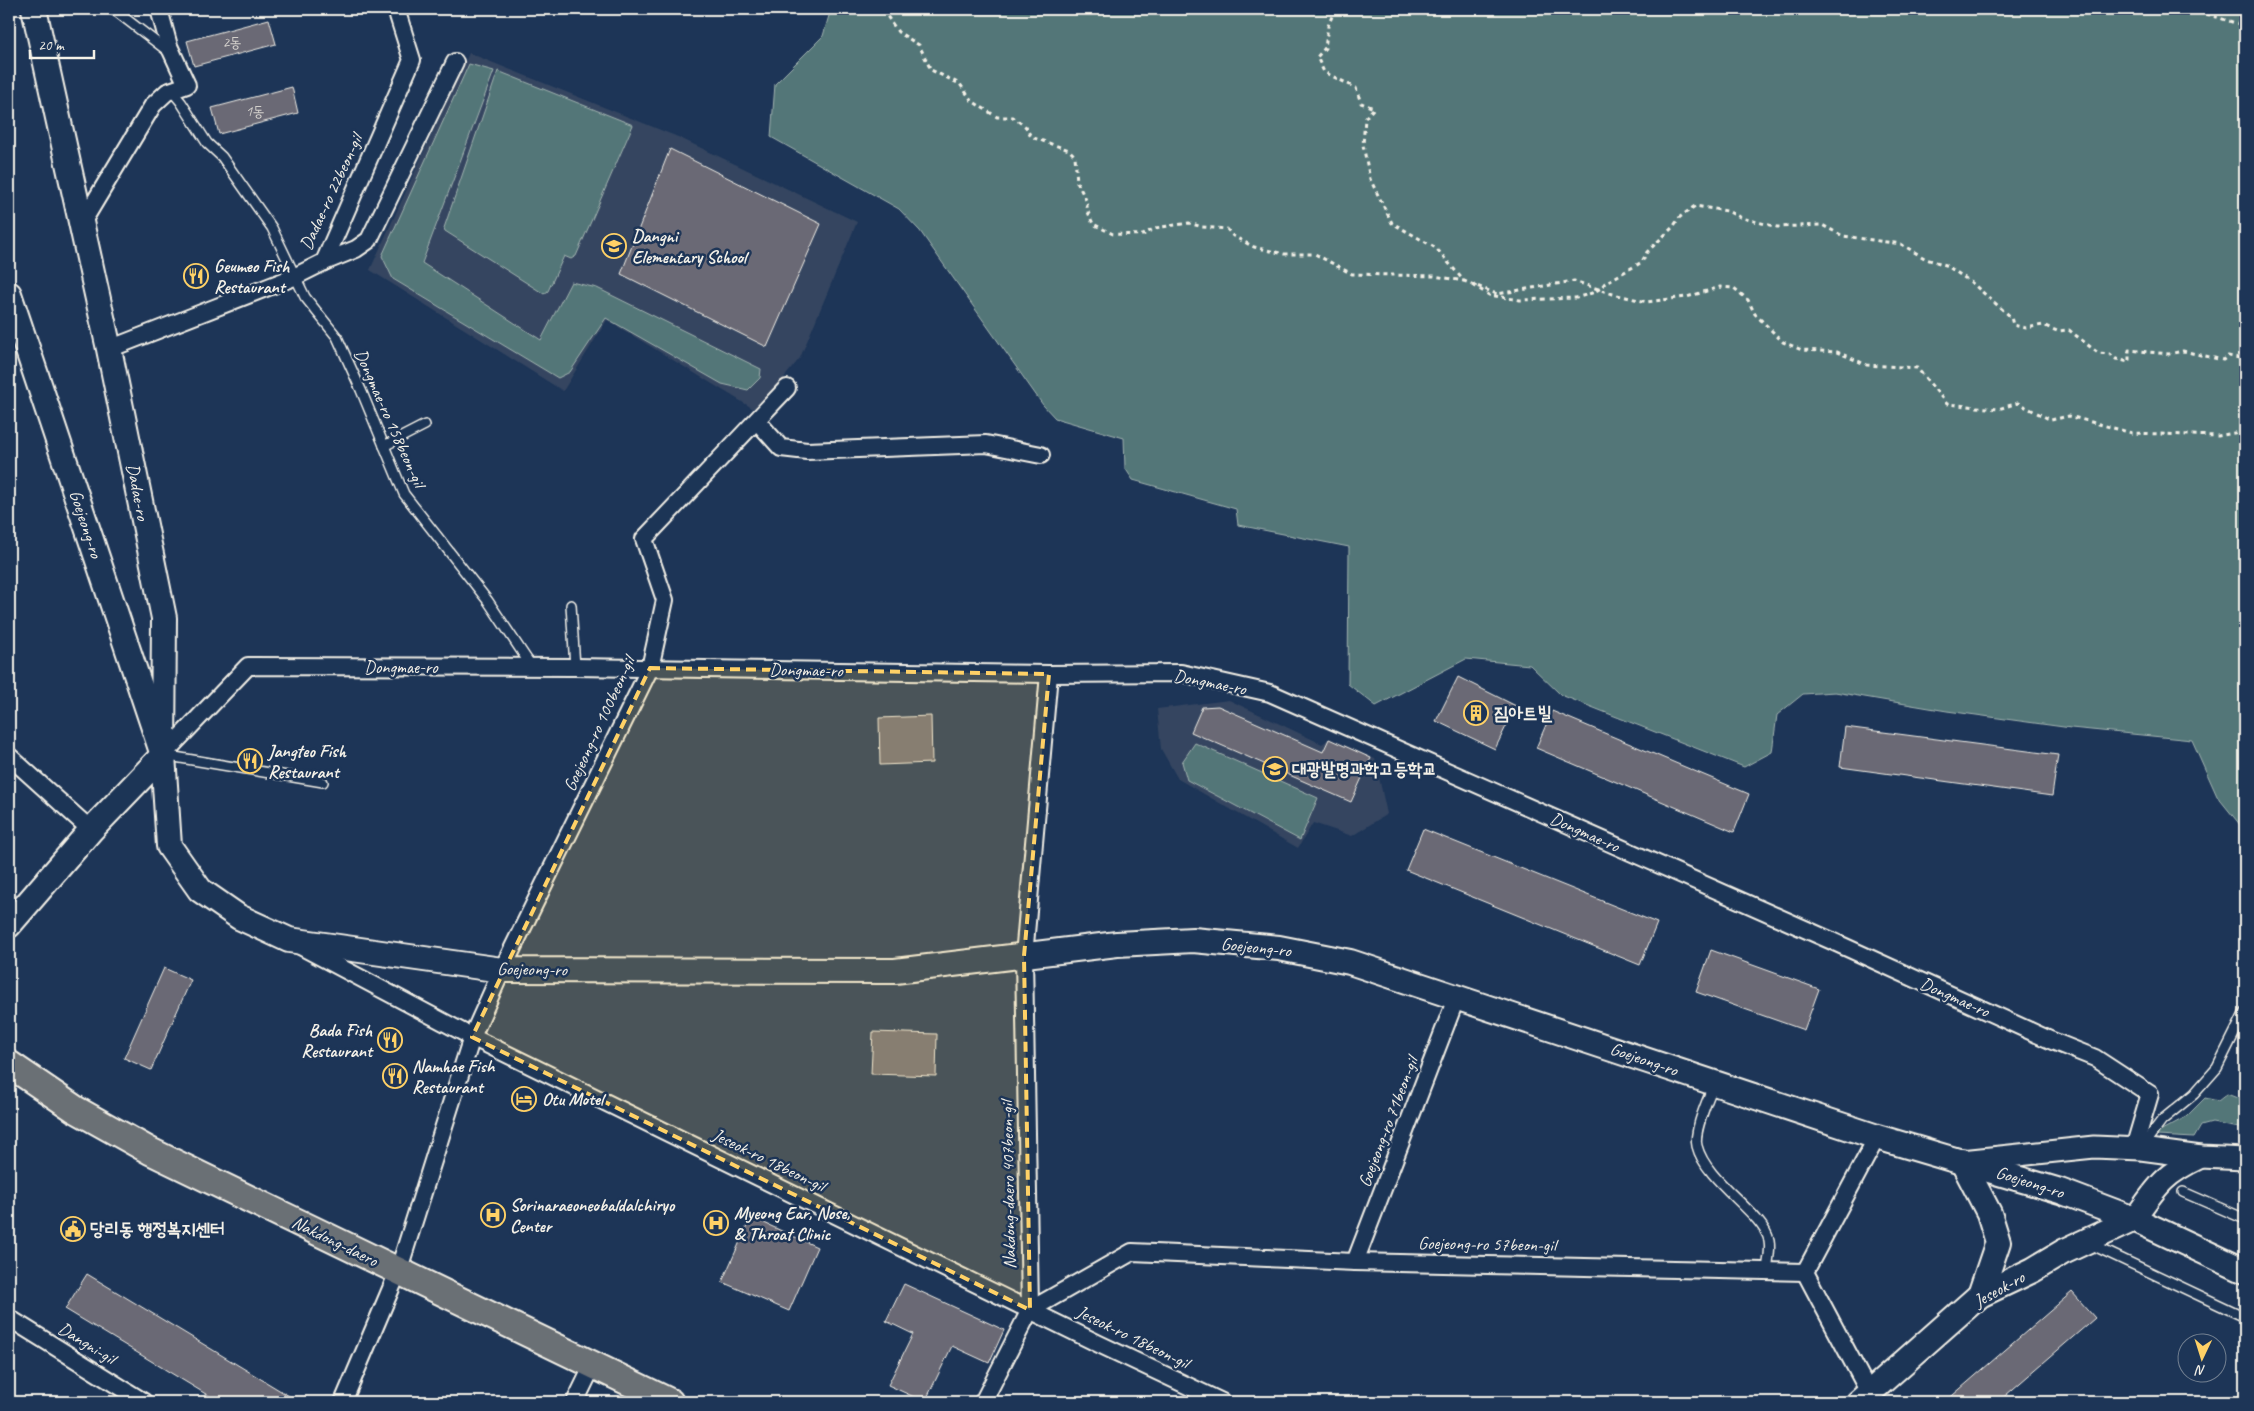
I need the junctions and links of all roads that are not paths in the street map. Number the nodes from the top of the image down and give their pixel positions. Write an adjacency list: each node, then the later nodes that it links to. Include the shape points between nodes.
1 (34, 9): 8 (main road, Dadae-ro)
2 (113, 9): 5 (lane)
3 (159, 9): 5 (street)
4 (396, 9): 9 (street, Dadae-ro 22beon-gil, via 412,60)
5 (173, 55): 7 (street, via 186,85)
6 (455, 62): 9 (street, via 369,240)
7 (172, 91): 8 (street, via 153,105); 10 (lane, Dongmae-ro 158beon-gil, via 272,228)
8 (82, 223): 12 (main road, Dadae-ro)
9 (324, 262): 10 (street, Dadae-ro 22beon-gil)
10 (294, 277): 12 (street, Dadae-ro 22beon-gil); 16 (lane, Dongmae-ro 158beon-gil, via 305,297 336,336)
11 (10, 297): 23 (main road, Goejeong-ro)
12 (110, 349): 23 (main road, Dadae-ro, via 164,618)
13 (787, 388): 14 (street, Goejeong-ro 100beon-gil)
14 (757, 421): 17 (street, via 781,448 807,451 986,444); 21 (street, Goejeong-ro 100beon-gil, via 644,539 665,600)
15 (425, 425): 16 (lane)
16 (384, 446): 19 (lane, Dongmae-ro 158beon-gil, via 404,494 488,601)
17 (1041, 455)
18 (571, 605): 20 (lane)
19 (532, 667): 20 (street, Dongmae-ro); 23 (street, Dongmae-ro, via 248,666)
20 (575, 667): 21 (street, Dongmae-ro)
21 (650, 668): 22 (street, Dongmae-ro); 30 (street, Goejeong-ro 100beon-gil)
22 (1049, 674): 29 (street); 37 (street, Dongmae-ro, via 1181,673 1270,693 2095,1058 2150,1094)
23 (163, 755): 25 (lane); 26 (main road); 28 (main road, Goejeong-ro, via 169,846 200,890 239,917)
24 (9, 756): 26 (street)
25 (323, 782)
26 (91, 830): 27 (main road)
27 (9, 925)
28 (289, 940): 30 (main road, Goejeong-ro); 33 (street, Jeseok-ro 18beon-gil)
29 (1024, 956): 30 (main road, Goejeong-ro, via 895,971); 31 (main road, Goejeong-ro, via 1117,944 1193,940 1279,948 1350,962); 51 (street, Nakdong-daero 407beon-gil)
30 (502, 970): 33 (street)
31 (1457, 996): 35 (main road, Goejeong-ro); 45 (street, Goejeong-ro 71beon-gil)
32 (2245, 1012): 37 (lane, via 2217,1068)
33 (472, 1037): 48 (street); 51 (street, Jeseok-ro 18beon-gil)
34 (9, 1064): 48 (main road, Nakdong-daero, via 75,1109 124,1137)
35 (1714, 1082): 36 (main road, Goejeong-ro); 46 (lane, via 1700,1124 1697,1145 1707,1166 1759,1223 1768,1238)
36 (1877, 1137): 40 (main road, Goejeong-ro); 49 (street)
37 (2137, 1148): 38 (street); 40 (street, via 2094,1147)
38 (2202, 1157): 39 (street); 42 (street, via 2163,1179)
39 (2245, 1159)
40 (1962, 1161): 42 (main road, Goejeong-ro, via 2060,1191); 50 (main road, via 1989,1214 1998,1242)
41 (2183, 1192): 43 (lane)
42 (2134, 1219): 44 (main road, Jeseok-ro); 47 (main road, Goejeong-ro)
43 (2245, 1220)
44 (2085, 1242): 50 (main road, Jeseok-ro); 52 (lane)
45 (1355, 1262): 46 (street, Goejeong-ro 57beon-gil); 51 (street, Goejeong-ro 57beon-gil, via 1132,1252)
46 (1767, 1270): 49 (street, Goejeong-ro 57beon-gil)
47 (2245, 1271)
48 (398, 1272): 54 (main road, Nakdong-daero); 57 (street)
49 (1805, 1272): 55 (street)
50 (1980, 1295): 55 (main road, Jeseok-ro)
51 (1030, 1310): 60 (street, Nakdong-daero 407beon-gil); 61 (street, Jeseok-ro 18beon-gil)
52 (2245, 1317)
53 (9, 1318): 56 (street, Dangni-gil)
54 (593, 1365): 58 (street); 59 (main road, Nakdong-daero)
55 (1868, 1399)
56 (144, 1402)
57 (343, 1402)
58 (575, 1402)
59 (670, 1402)
60 (983, 1402)
61 (1222, 1402)

